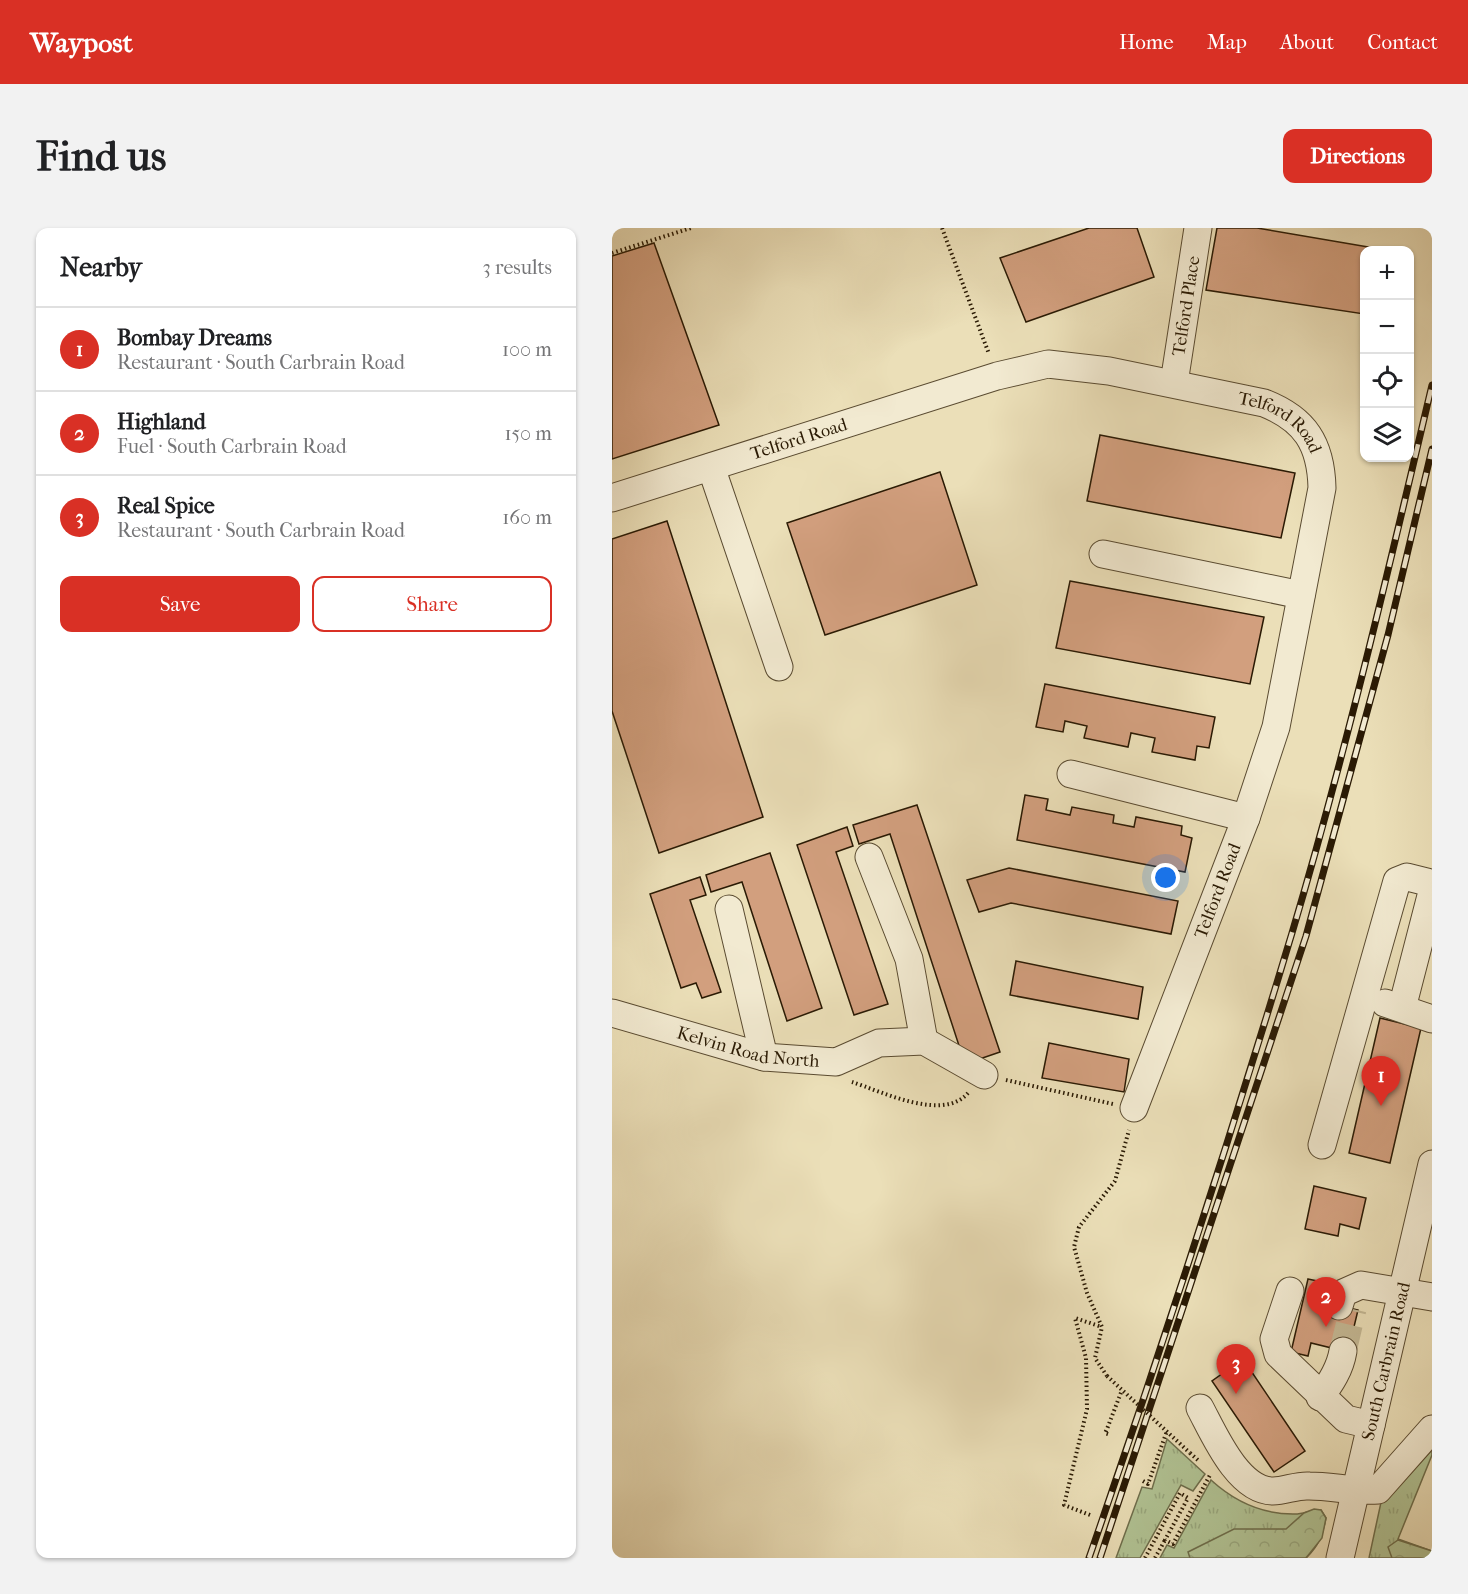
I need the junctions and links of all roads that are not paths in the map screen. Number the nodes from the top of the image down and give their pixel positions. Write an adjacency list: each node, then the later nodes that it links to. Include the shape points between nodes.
1 (1198, 228): 2 (street, Telford Place)
2 (1174, 383): 3 (street, Telford Road, via 1048,364 997,376); 6 (street, Telford Road, via 1264,403 1286,412 1313,441 1322,462 1322,488)
3 (711, 467): 4 (street, Telford Road); 7 (street)
4 (612, 498)
5 (1103, 554): 6 (street)
6 (1302, 595): 9 (street, Telford Road, via 1276,727)
7 (779, 667)
8 (1071, 774): 9 (street)
9 (1246, 818): 19 (street, Telford Road)
10 (869, 857): 16 (street, via 909,959)
11 (729, 909): 17 (street)
12 (1365, 998): 13 (street); 13 (street, via 1397,881 1407,877 1427,882 1432,892); 20 (street)
13 (1402, 1008): 15 (street)
14 (612, 1014): 17 (street, Kelvin Road North)
15 (1432, 1018)
16 (924, 1041): 17 (street, Kelvin Road North, via 879,1043 836,1062); 18 (street)
17 (764, 1057)
18 (984, 1075)
19 (1134, 1108)
20 (1322, 1144)
21 (1432, 1164): 22 (street, South Carbrain Road)
22 (1428, 1199): 24 (street, South Carbrain Road)
23 (1290, 1291): 28 (street, via 1274,1340 1278,1354)
24 (1402, 1291): 25 (street); 26 (street); 30 (street, South Carbrain Road)
25 (1432, 1297)
26 (1351, 1300)
27 (1336, 1349): 28 (street, via 1337,1374)
28 (1324, 1388): 30 (street, via 1346,1419)
29 (1200, 1408): 32 (street, via 1228,1458 1253,1485 1272,1491 1301,1485)
30 (1371, 1425): 32 (street, South Carbrain Road)
31 (1432, 1429): 32 (street, via 1378,1490)
32 (1356, 1492): 33 (street, South Carbrain Road)
33 (1340, 1558)

